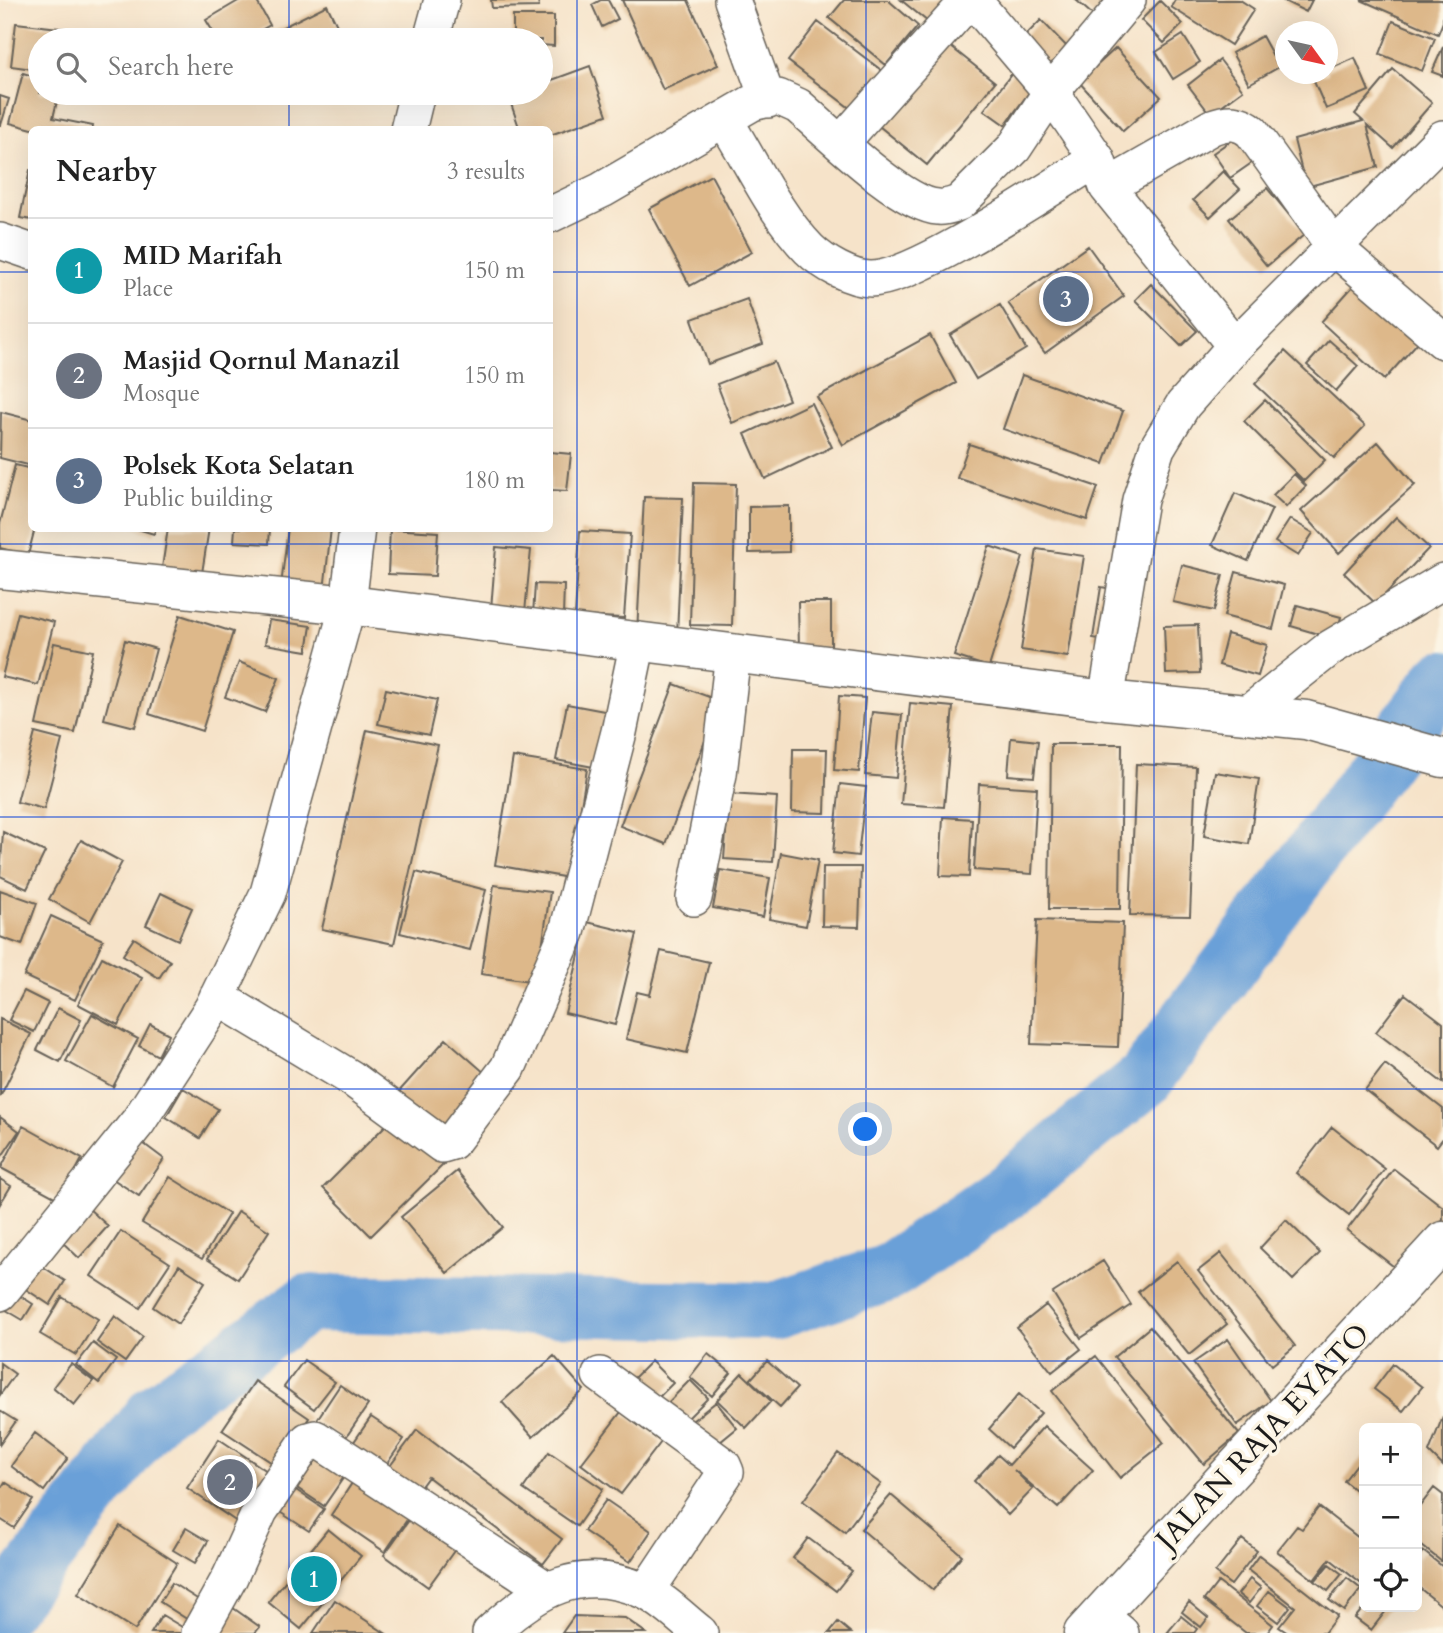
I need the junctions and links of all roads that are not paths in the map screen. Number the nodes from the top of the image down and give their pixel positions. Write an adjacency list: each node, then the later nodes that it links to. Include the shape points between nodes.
1 (442, 0): 5 (street)
2 (732, 0): 7 (street)
3 (971, 0): 6 (street); 12 (street)
4 (1128, 0): 6 (street)
5 (434, 28)
6 (1051, 92): 12 (street, via 1014,148 959,203 948,206 936,207 906,194); 13 (street)
7 (768, 100): 9 (street, via 752,103); 12 (street, via 778,97 798,106)
8 (414, 105): 10 (street)
9 (724, 119): 13 (street, via 810,250 838,270 870,279 901,272); 14 (street)
10 (409, 126)
11 (1443, 138): 16 (street)
12 (841, 143)
13 (1102, 173): 16 (street, via 1223,123 1240,123 1252,132); 19 (street)
14 (553, 214)
15 (0, 241): 17 (street)
16 (1335, 248): 18 (street); 19 (street)
17 (28, 251)
18 (1443, 341)
19 (1235, 346): 26 (street, via 1183,405 1157,448 1140,500)
20 (357, 532): 23 (street)
21 (0, 569): 23 (street)
22 (1443, 581): 27 (street, via 1330,648)
23 (348, 605): 24 (street); 30 (street, via 268,892)
24 (638, 641): 25 (street); 30 (street, via 567,932 508,1068 452,1142 446,1147 438,1143 351,1078)
25 (733, 653): 26 (street); 29 (street, via 719,774)
26 (1106, 700): 27 (street)
27 (1246, 715): 28 (street, via 1306,720)
28 (1442, 757)
29 (694, 898)
30 (217, 997): 32 (street, via 138,1122)
31 (1443, 1241): 36 (street, JALAN RAJA EYATO)
32 (1, 1290)
33 (600, 1375): 35 (street, via 723,1465 726,1472)
34 (546, 1589): 35 (street, via 573,1581 606,1580); 37 (street, via 315,1438 308,1440 260,1511); 38 (street)
35 (646, 1592): 39 (street)
36 (1101, 1627)
37 (199, 1633)
38 (490, 1633)
39 (700, 1633)

